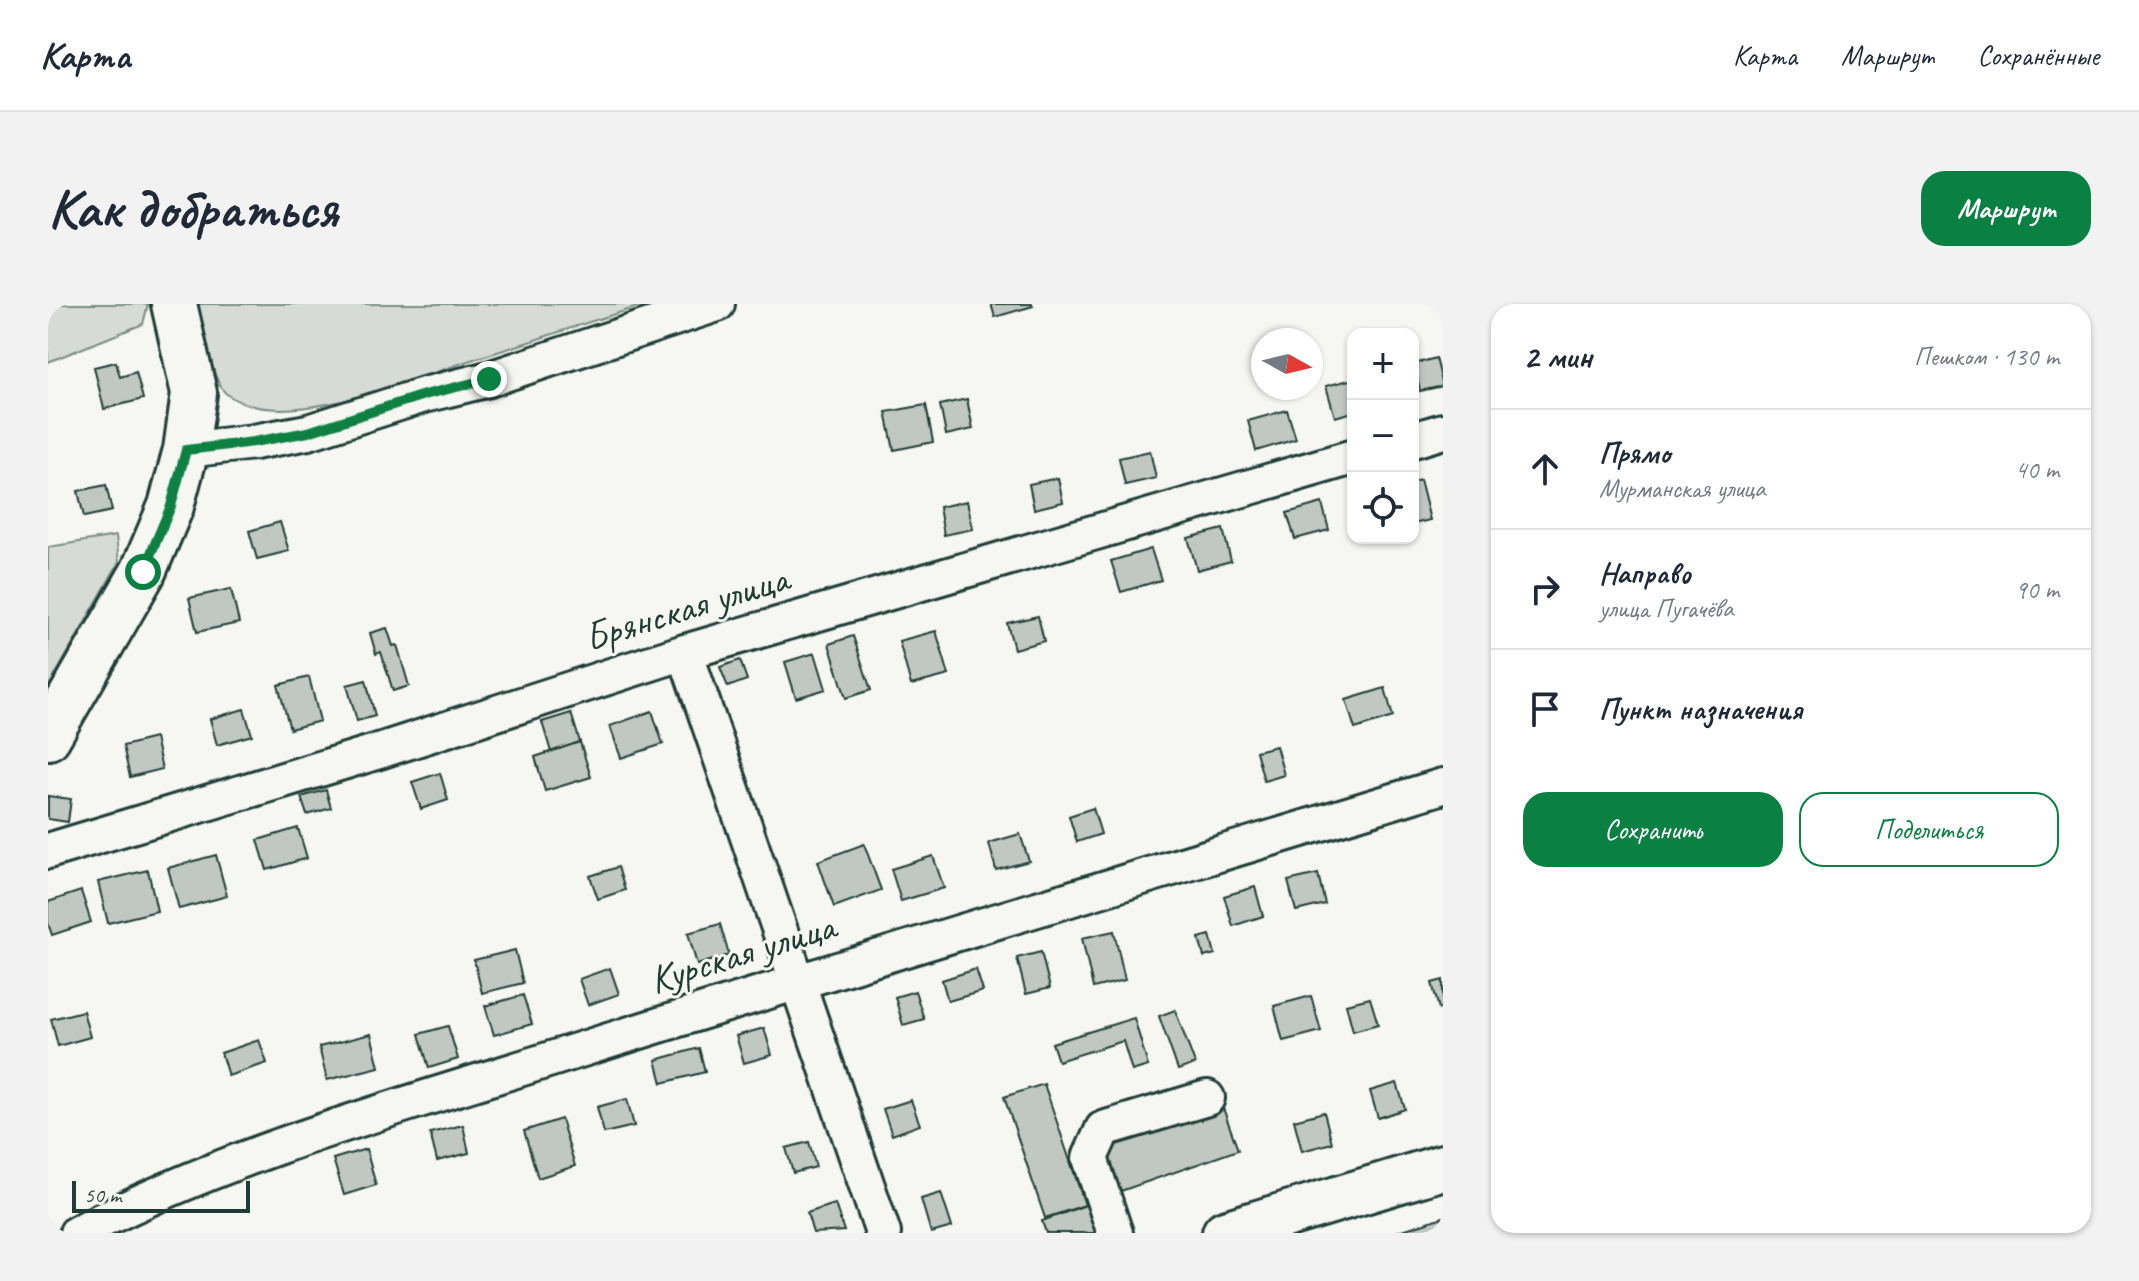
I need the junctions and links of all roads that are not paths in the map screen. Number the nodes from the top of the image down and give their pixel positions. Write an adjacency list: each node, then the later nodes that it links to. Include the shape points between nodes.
1 (174, 304): 5 (main road, via 194,393)
2 (717, 304): 5 (street, via 308,432)
3 (1443, 431): 4 (street)
4 (1419, 438)
5 (186, 450): 8 (main road, via 171,506 143,572)
6 (1347, 459): 7 (street, Брянская улица)
7 (685, 652): 10 (street, Брянская улица); 11 (street)
8 (48, 737)
9 (1443, 786): 11 (street, Курская улица)
10 (48, 851)
11 (796, 982): 14 (street, Курская улица, via 276,1146); 15 (street)
12 (1207, 1098): 16 (street, via 1103,1129 1090,1158)
13 (1443, 1167): 17 (main road)
14 (77, 1233)
15 (883, 1233)
16 (1115, 1233)
17 (1225, 1233)

